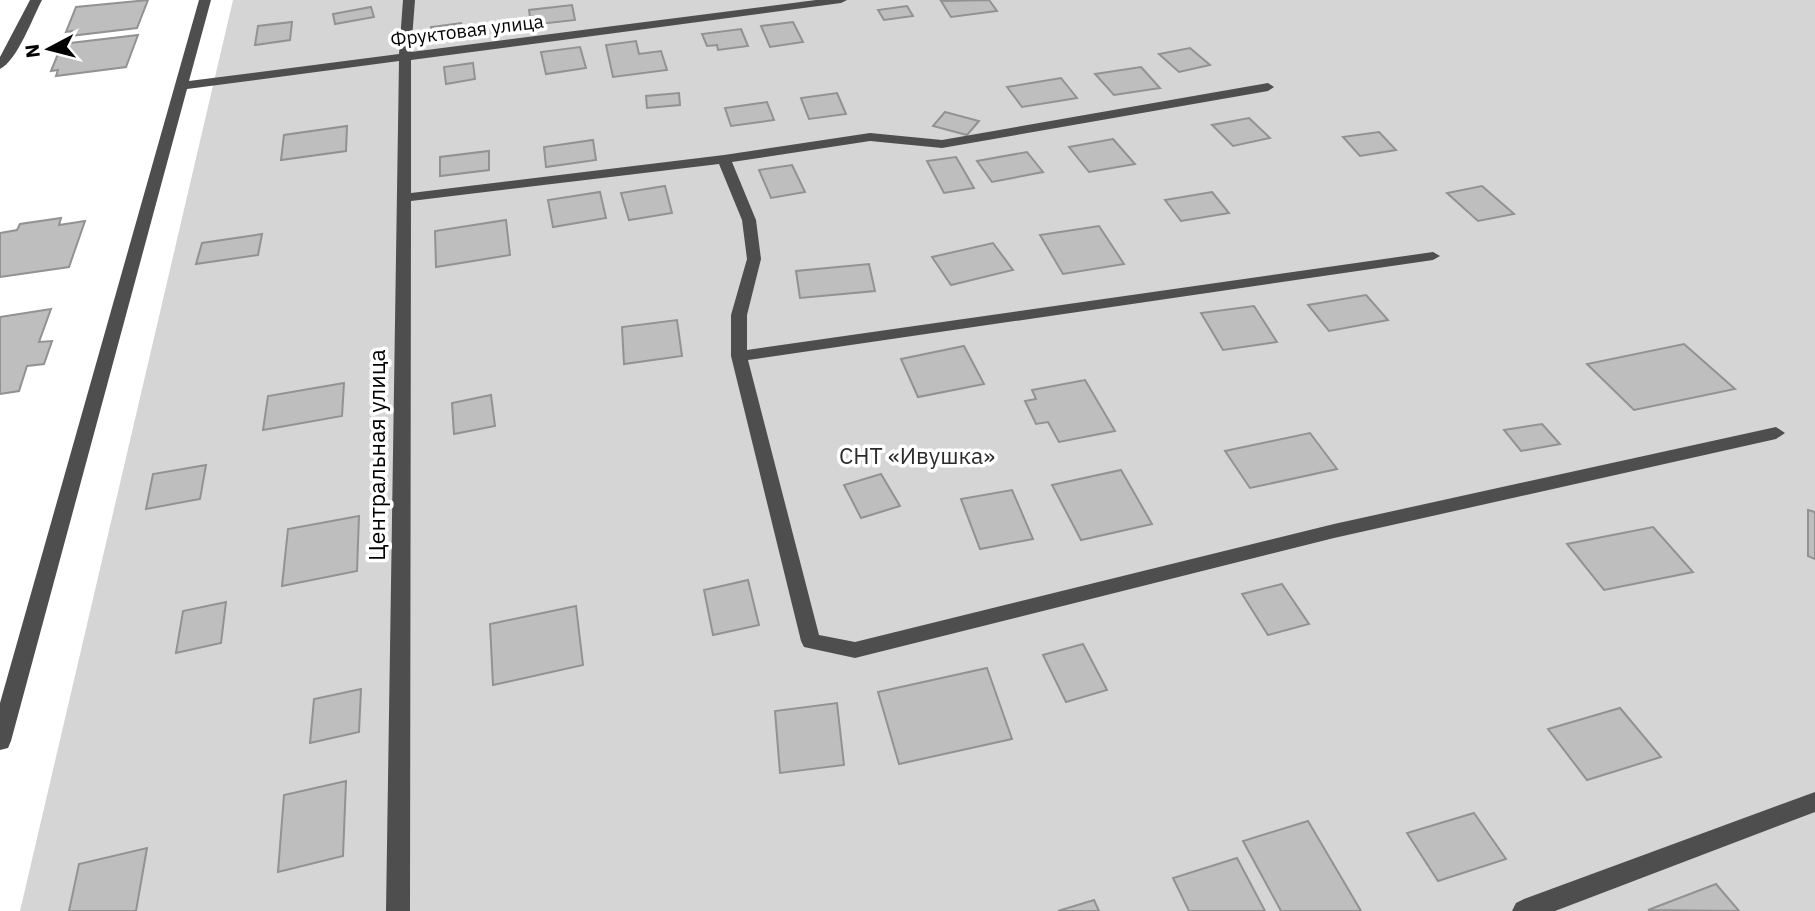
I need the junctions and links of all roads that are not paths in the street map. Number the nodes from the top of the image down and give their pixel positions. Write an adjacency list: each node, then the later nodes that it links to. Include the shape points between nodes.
1 (36, 0): 6 (street)
2 (205, 0): 7 (street)
3 (409, 0): 5 (street, Центральная улица)
4 (841, 0): 5 (street, Фруктовая улица)
5 (405, 55): 7 (street, Фруктовая улица); 10 (street, Центральная улица)
6 (0, 65)
7 (181, 86): 14 (street)
8 (1268, 87): 9 (street, via 942,144 870,137)
9 (724, 159): 10 (street); 12 (street, via 749,219 754,259 739,315)
10 (404, 198): 16 (street, Центральная улица)
11 (1433, 256): 12 (street)
12 (739, 356): 13 (street, via 811,641 855,650 1334,531)
13 (1776, 433)
14 (0, 741)
15 (1815, 802): 17 (street)
16 (398, 911)
17 (1524, 911)

